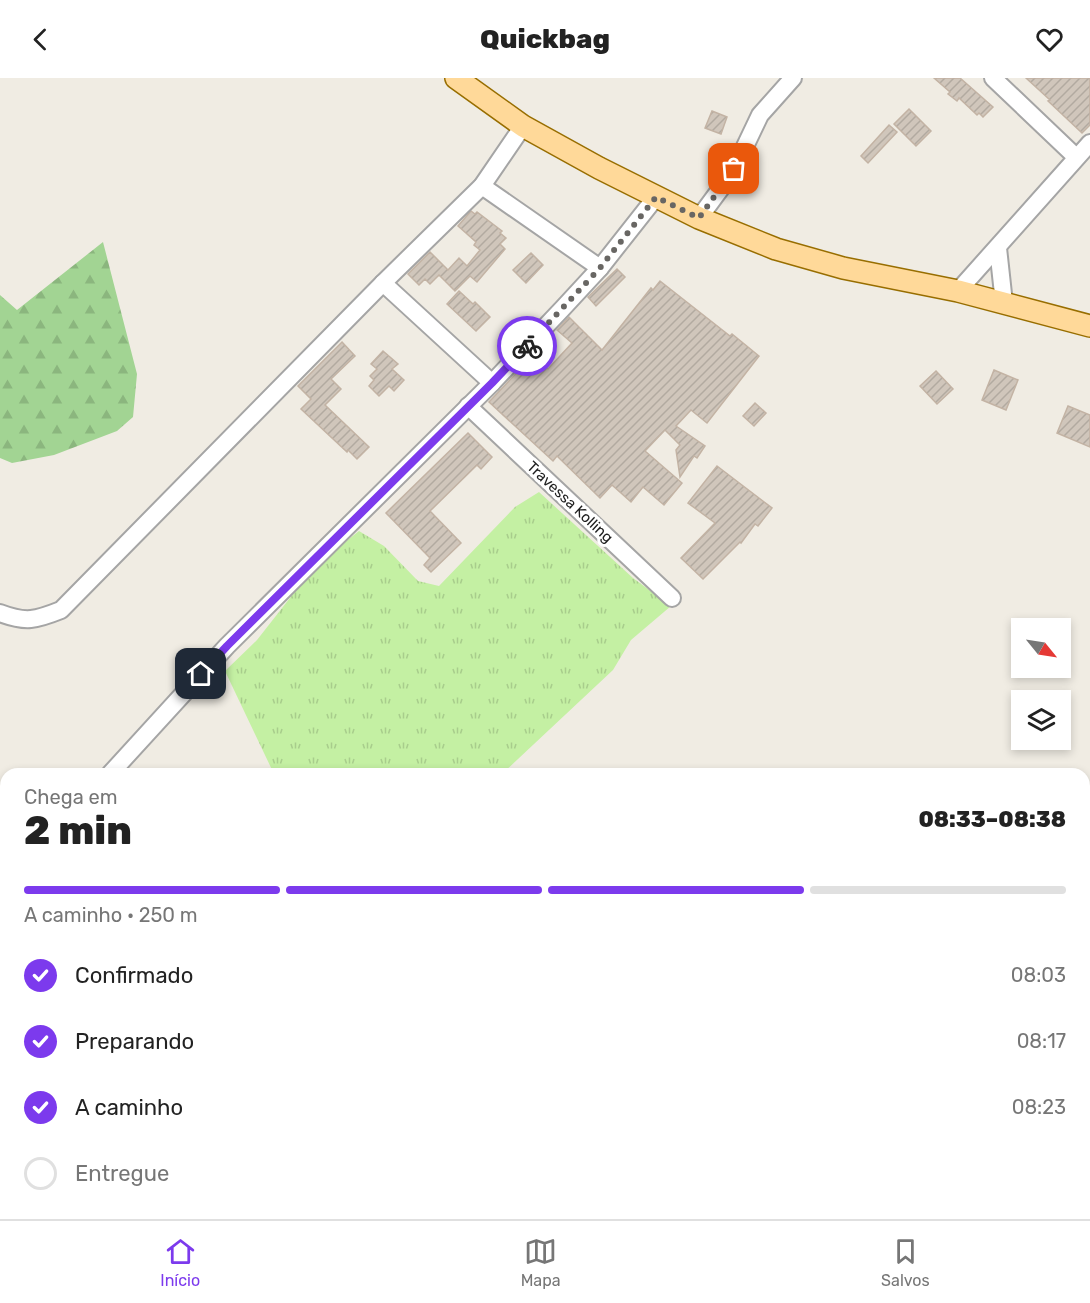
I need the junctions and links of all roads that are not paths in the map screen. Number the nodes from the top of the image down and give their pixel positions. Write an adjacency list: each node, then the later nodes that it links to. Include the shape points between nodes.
1 (456, 78): 4 (main road)
2 (793, 78): 9 (street, via 760,115 731,172)
3 (993, 78): 6 (street)
4 (523, 126): 7 (street); 8 (main road)
5 (1090, 143): 6 (street)
6 (1076, 157): 10 (street)
7 (482, 186): 11 (street); 12 (street)
8 (656, 197): 9 (main road); 11 (street)
9 (699, 218): 13 (main road, via 776,249 843,268)
10 (998, 248): 13 (street); 14 (street)
11 (600, 268): 16 (street)
12 (383, 284): 16 (street); 19 (street, via 61,610 41,618 18,620)
13 (958, 291): 14 (main road)
14 (1004, 303): 15 (main road)
15 (1090, 326)
16 (492, 383): 17 (street)
17 (468, 406): 18 (street, Travessa Kolling); 20 (street, via 227,646)
18 (672, 598)
19 (0, 613)
20 (115, 768)

